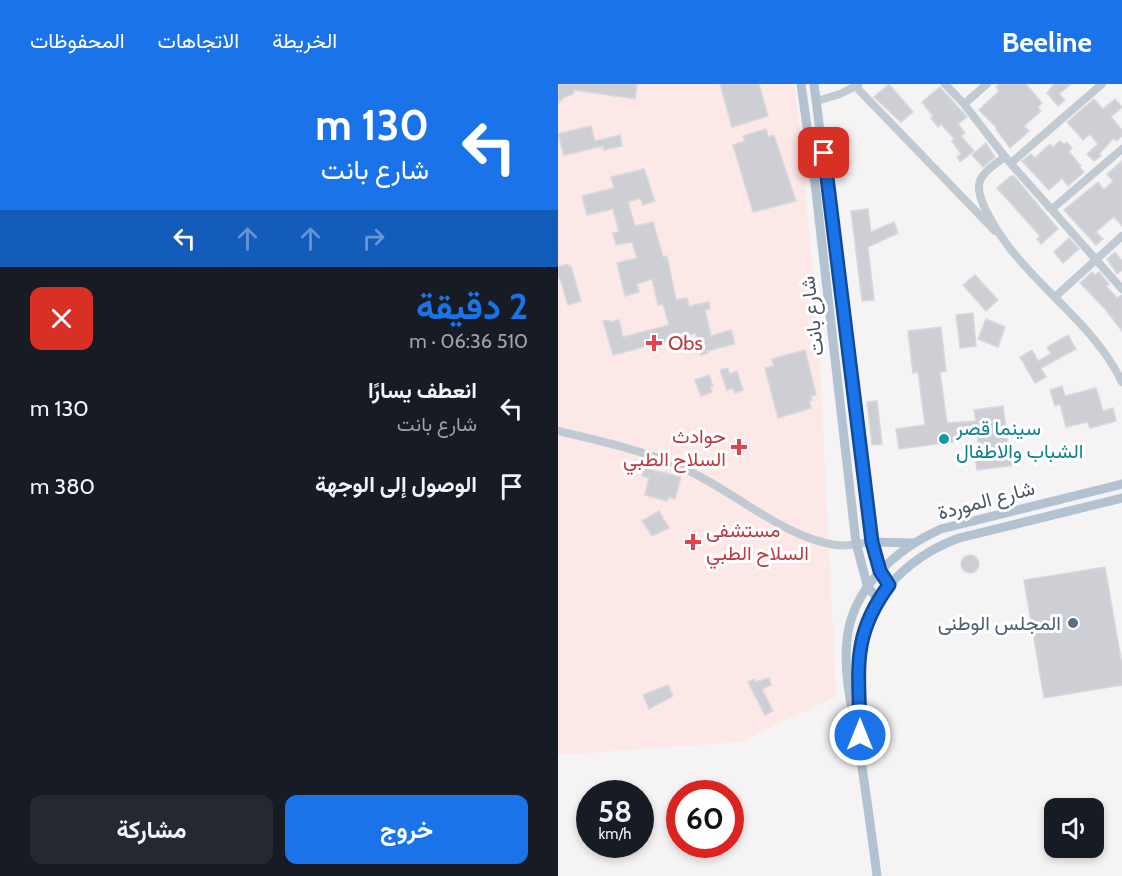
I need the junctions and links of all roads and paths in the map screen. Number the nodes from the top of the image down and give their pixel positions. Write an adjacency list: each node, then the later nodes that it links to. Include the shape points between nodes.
1 (801, 84): 22 (main road, شارع بانت)
2 (814, 84): 7 (main road, شارع بانت)
3 (945, 84): 8 (street)
4 (987, 84): 8 (street)
5 (1102, 84): 10 (street)
6 (858, 85): 7 (street); 13 (street)
7 (817, 101): 21 (main road, شارع بانت)
8 (964, 104): 10 (street)
9 (1122, 149): 11 (street)
10 (1008, 160): 11 (street); 13 (street, via 986,173 978,186 986,211)
11 (1052, 209): 14 (street)
12 (1122, 236): 14 (street)
13 (1002, 239): 16 (street)
14 (1096, 259): 15 (street); 16 (street)
15 (1122, 289)
16 (1055, 297): 17 (street, via 1101,349)
17 (1122, 382)
18 (558, 431): 22 (street, via 687,470 798,532 837,545)
19 (1122, 484): 23 (main road, شارع الموردة, via 955,524)
20 (1122, 498): 25 (main road, شارع الموردة, via 950,541 922,555)
21 (872, 542): 22 (street); 23 (main road); 24 (main road, شارع بانت)
22 (856, 543): 26 (main road, شارع بانت)
23 (913, 543): 24 (main road, شارع الموردة)
24 (880, 571): 25 (main road, شارع بانت); 26 (main road, شارع الموردة)
25 (889, 585): 27 (main road, شارع الموردة)
26 (868, 588): 27 (main road); 28 (main road, شارع الموردة, via 855,609 847,640 851,706)
27 (879, 599): 28 (main road, شارع الموردة, via 864,631 858,663)
28 (860, 751): 29 (main road, شارع الموردة)
29 (877, 876)

